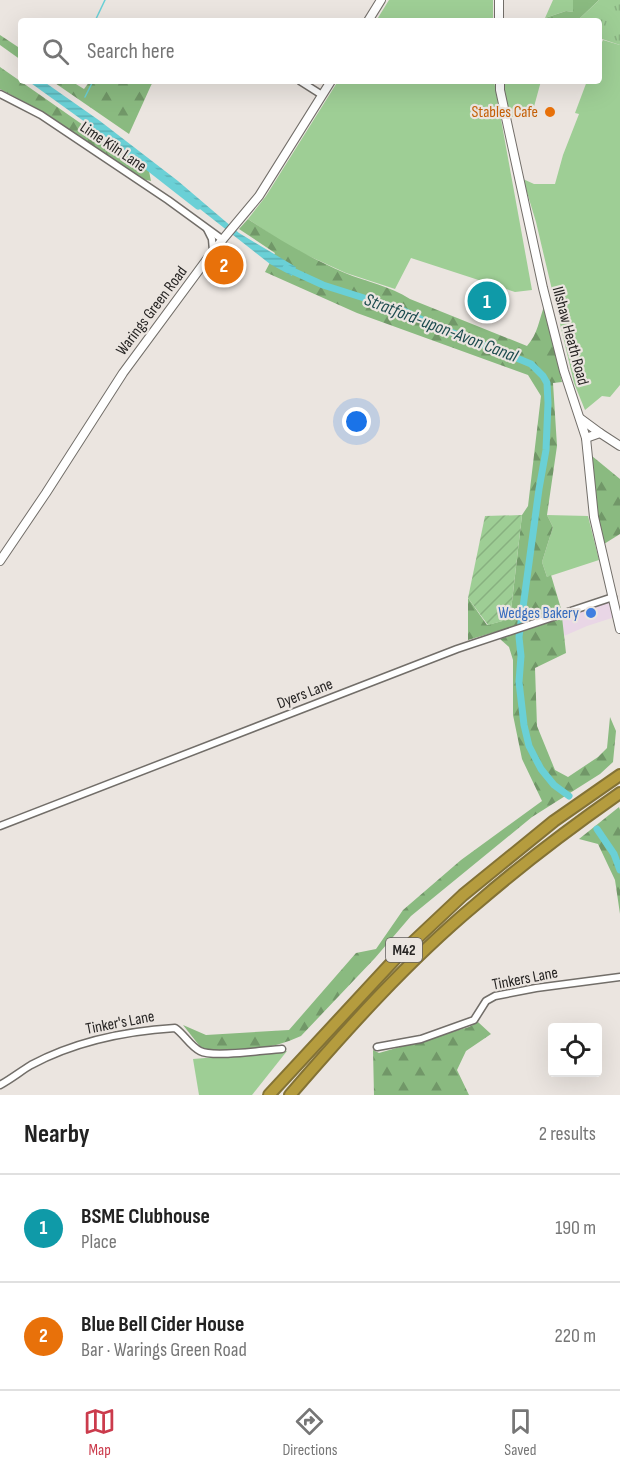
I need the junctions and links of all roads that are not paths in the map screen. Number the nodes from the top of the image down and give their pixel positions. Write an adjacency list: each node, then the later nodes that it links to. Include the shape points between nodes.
1 (381, 0): 3 (street)
2 (499, 0): 4 (street)
3 (370, 18)
4 (499, 18)
5 (305, 84): 9 (street)
6 (329, 84): 9 (street, Warings Green Road)
7 (501, 84): 13 (street, Illshaw Heath Road, via 543,288 566,380)
8 (0, 94): 10 (street, Lime Kiln Lane, via 41,115)
9 (322, 94): 11 (street, Warings Green Road, via 259,196)
10 (207, 229): 11 (street, Lime Kiln Lane); 12 (street)
11 (225, 237): 12 (street, Warings Green Road)
12 (213, 251): 17 (street, Warings Green Road, via 123,373)
13 (581, 419): 14 (street); 15 (street, Illshaw Heath Road)
14 (600, 433): 15 (street); 16 (street)
15 (586, 438): 18 (street, Illshaw Heath Road, via 594,517)
16 (620, 446)
17 (0, 561)
18 (617, 594): 19 (street, Illshaw Heath Road); 22 (street, Dyers Lane, via 457,649)
19 (620, 629)
20 (620, 775): 27 (highway, M42, via 554,821 464,895 395,959)
21 (620, 793): 28 (highway, M42, via 474,905 389,986)
22 (0, 826)
23 (620, 977): 24 (street, Tinkers Lane, via 495,996 486,1001 474,1020 421,1039)
24 (377, 1047)
25 (282, 1049): 26 (street, Tinker's Lane, via 206,1053 175,1028 162,1029 88,1041 32,1064)
26 (0, 1085)
27 (269, 1095)
28 (290, 1095)

